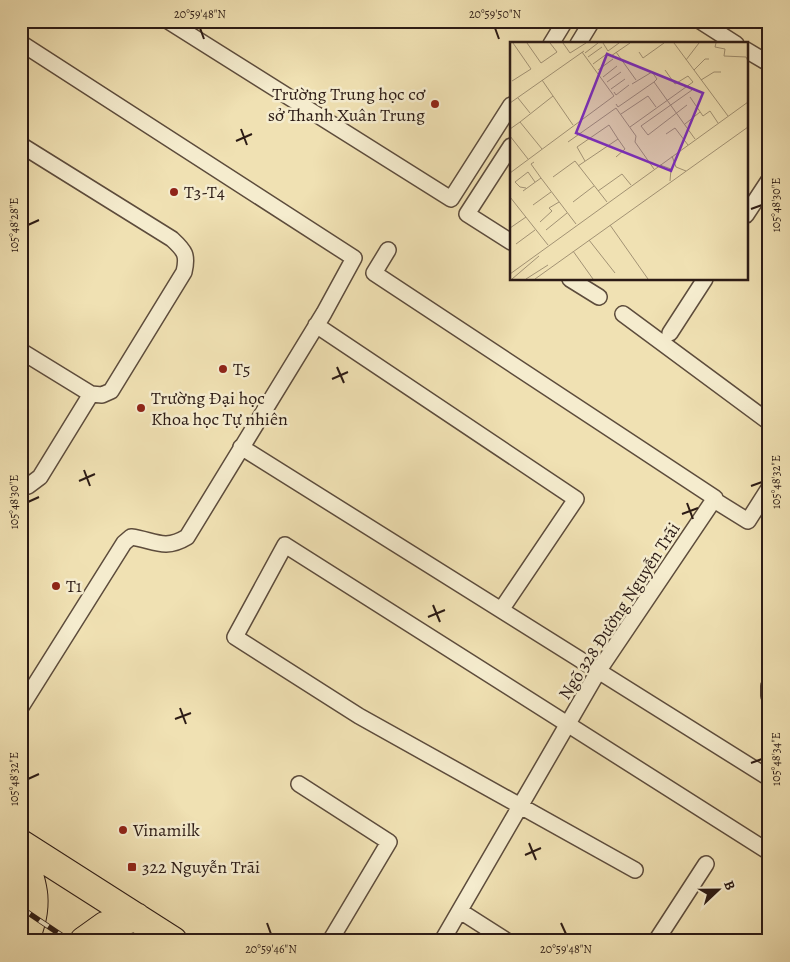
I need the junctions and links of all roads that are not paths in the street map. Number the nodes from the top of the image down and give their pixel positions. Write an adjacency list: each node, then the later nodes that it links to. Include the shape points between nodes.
1 (168, 21): 11 (lane, via 451,199)
2 (565, 21): 5 (lane)
3 (592, 21): 6 (lane)
4 (700, 21): 7 (lane)
5 (551, 42)
6 (584, 42)
7 (733, 42)
8 (21, 43): 22 (lane, via 354,258)
9 (748, 51): 10 (lane)
10 (768, 63)
11 (510, 107)
12 (21, 145): 25 (lane, via 172,239 182,248 187,259 184,272 111,391 102,395)
13 (509, 153): 16 (lane, via 467,214)
14 (769, 180): 15 (lane)
15 (748, 211)
16 (510, 241)
17 (388, 250): 30 (lane, via 374,273)
18 (572, 280): 20 (lane)
19 (704, 280): 23 (lane)
20 (599, 298)
21 (623, 314): 26 (lane)
22 (316, 325): 27 (lane); 31 (lane, via 576,498)
23 (670, 333)
24 (21, 351): 25 (lane)
25 (92, 394): 28 (lane, via 40,477)
26 (769, 422)
27 (242, 447): 31 (lane); 35 (lane, via 186,537 174,545 131,537 124,542)
28 (21, 487)
29 (769, 488): 30 (lane, via 748,521)
30 (714, 500): 32 (lane, Ngõ 328 Đường Nguyễn Trãi)
31 (501, 610): 32 (lane)
32 (599, 670): 36 (lane, Ngõ 328 Đường Nguyễn Trãi); 37 (lane)
33 (769, 686): 34 (lane)
34 (769, 696)
35 (21, 707)
36 (568, 724): 39 (lane, Ngõ 328 Đường Nguyễn Trãi); 39 (lane, via 285,545 235,637 359,716); 42 (lane)
37 (769, 778)
38 (299, 784): 50 (lane, via 389,842)
39 (520, 807): 44 (lane); 45 (lane, Ngõ 328 Đường Nguyễn Trãi)
40 (21, 844): 46 (main road)
41 (21, 851): 47 (main road, via 35,900 32,924)
42 (769, 852)
43 (706, 864): 53 (lane)
44 (635, 870)
45 (460, 911): 51 (lane, Ngõ 328 Đường Nguyễn Trãi); 52 (lane)
46 (136, 917): 48 (main road, via 105,926); 49 (main road)
47 (24, 941)
48 (84, 941)
49 (173, 941)
50 (330, 941)
51 (442, 941)
52 (507, 941)
53 (656, 941)

